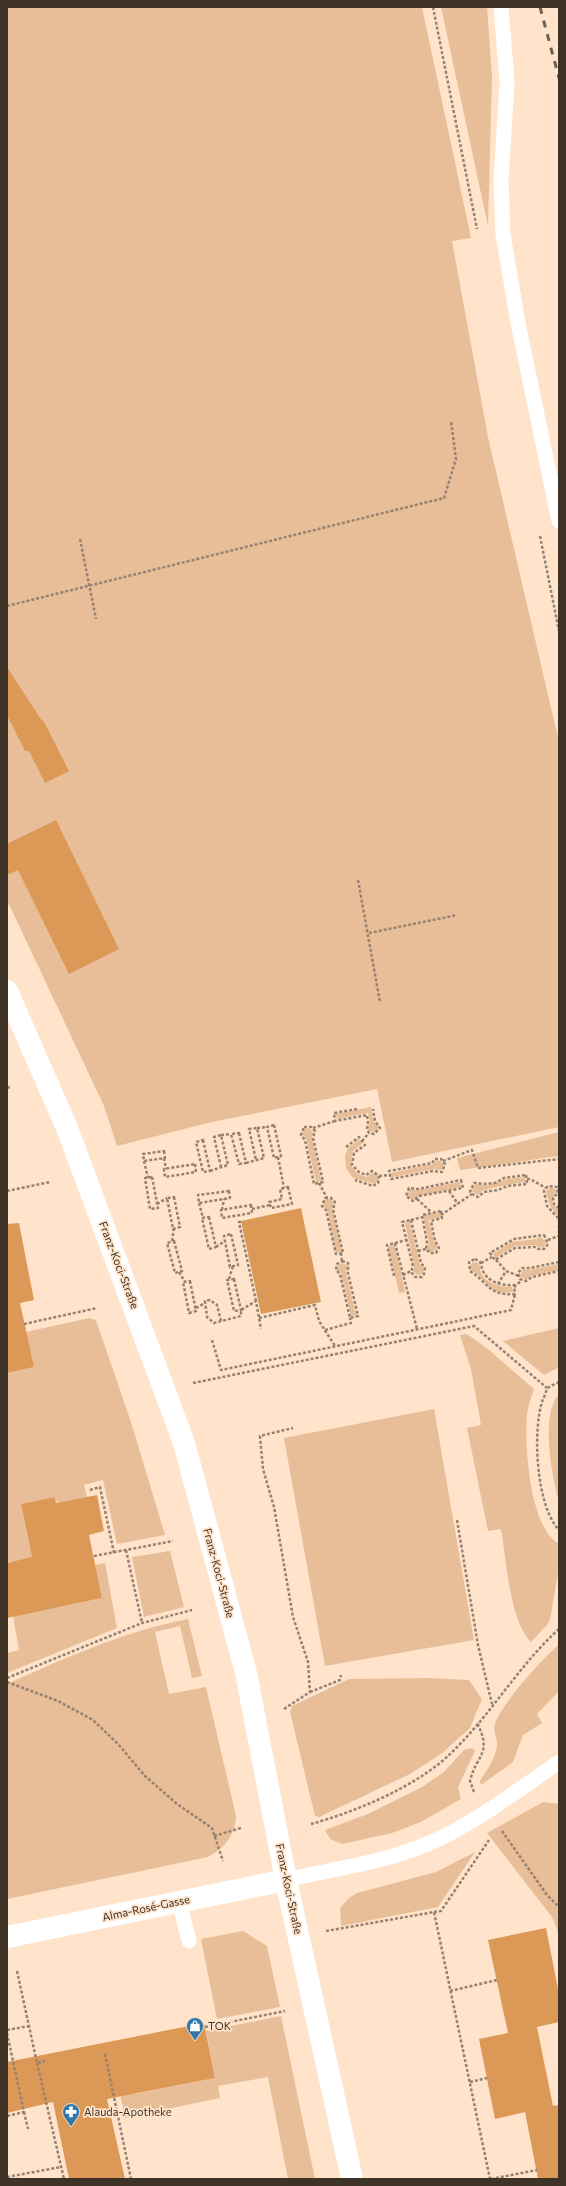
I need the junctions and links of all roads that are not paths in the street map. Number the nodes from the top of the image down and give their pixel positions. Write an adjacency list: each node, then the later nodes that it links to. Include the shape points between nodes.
1 (501, 7): 2 (lane, via 507,82 501,181 503,234 518,323)
2 (559, 521)
3 (7, 991): 5 (street, Franz-Koci-Straße, via 67,1128 184,1443 246,1673)
4 (559, 1762): 5 (lane, via 447,1834 410,1850 390,1857)
5 (286, 1880): 6 (street, Alma-Rosé-Gasse); 9 (street, Franz-Koci-Straße)
6 (179, 1902): 7 (street, Alma-Rosé-Gasse); 8 (lane)
7 (7, 1937)
8 (188, 1941)
9 (352, 2179)

